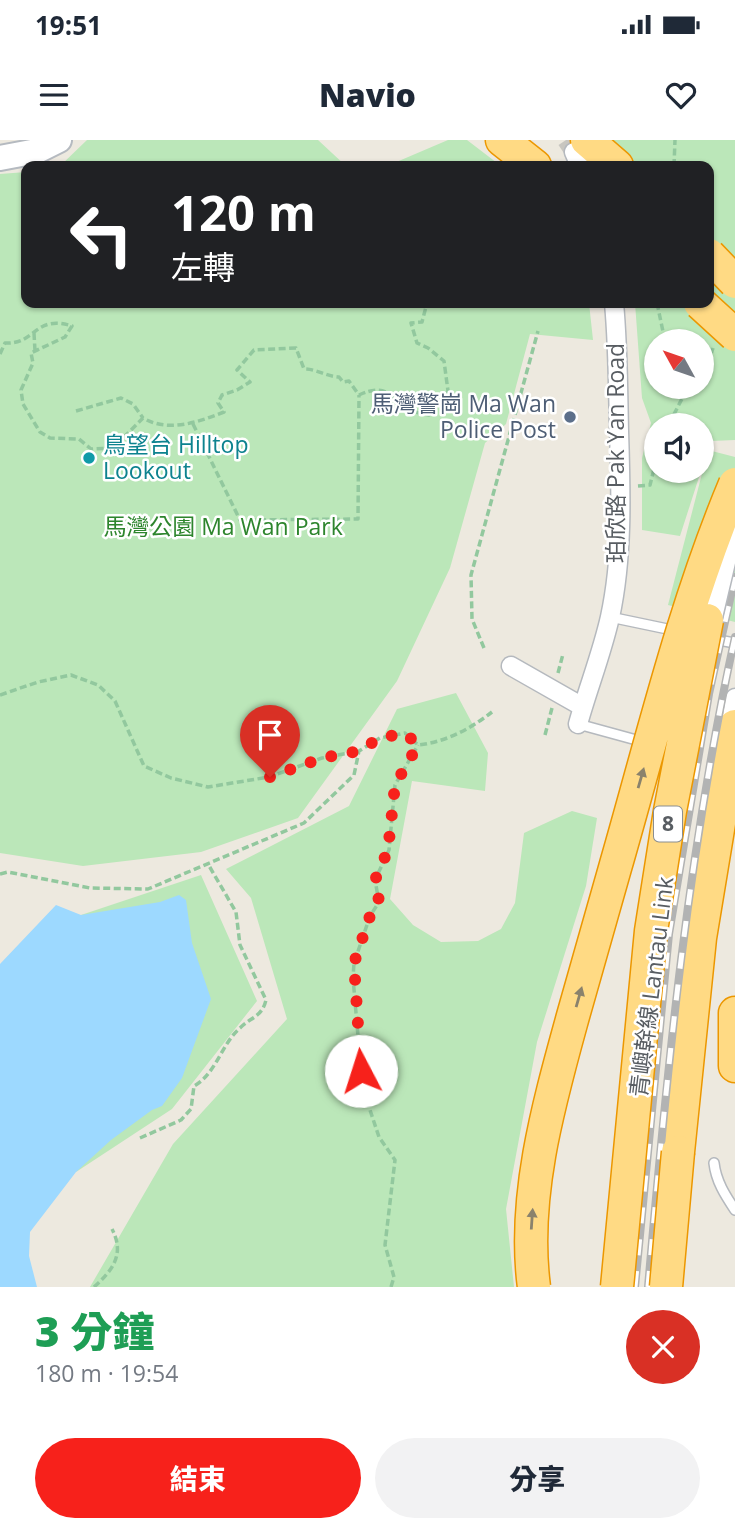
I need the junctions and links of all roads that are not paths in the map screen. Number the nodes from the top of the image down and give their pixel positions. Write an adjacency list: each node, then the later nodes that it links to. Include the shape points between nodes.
1 (59, 140): 4 (street, via 37,151)
2 (502, 140): 5 (highway)
3 (580, 153): 6 (highway)
4 (0, 158)
5 (529, 161)
6 (603, 161)
7 (714, 260): 8 (highway, bridge)
8 (735, 282)
9 (614, 308): 15 (street, 珀欣路 Pak Yan Road, via 620,511)
10 (703, 308): 11 (highway, bridge)
11 (725, 339)
12 (735, 484): 26 (highway, one-way to 12, bridge, via 535,1184 558,1069 667,685)
13 (735, 505): 27 (highway, 青嶼幹線 Lantau Link / 8, bridge, via 694,677 651,931)
14 (735, 524): 27 (street, 青嶼幹線 Lantau Link, bridge, via 696,691 656,932)
15 (610, 617): 16 (lane); 19 (street, 珀欣路 Pak Yan Road)
16 (735, 643)
17 (511, 666): 19 (street)
18 (735, 698): 28 (street, 青嶼幹線 Lantau Link, bridge, via 700,892)
19 (581, 715): 21 (lane)
20 (735, 726): 28 (highway, 青嶼幹線 Lantau Link / 8, bridge, via 700,938)
21 (673, 750)
22 (735, 1013): 23 (highway)
23 (735, 1066)
24 (714, 1163): 25 (lane, via 723,1193)
25 (735, 1210)
26 (534, 1287)
27 (619, 1287)
28 (664, 1287)

